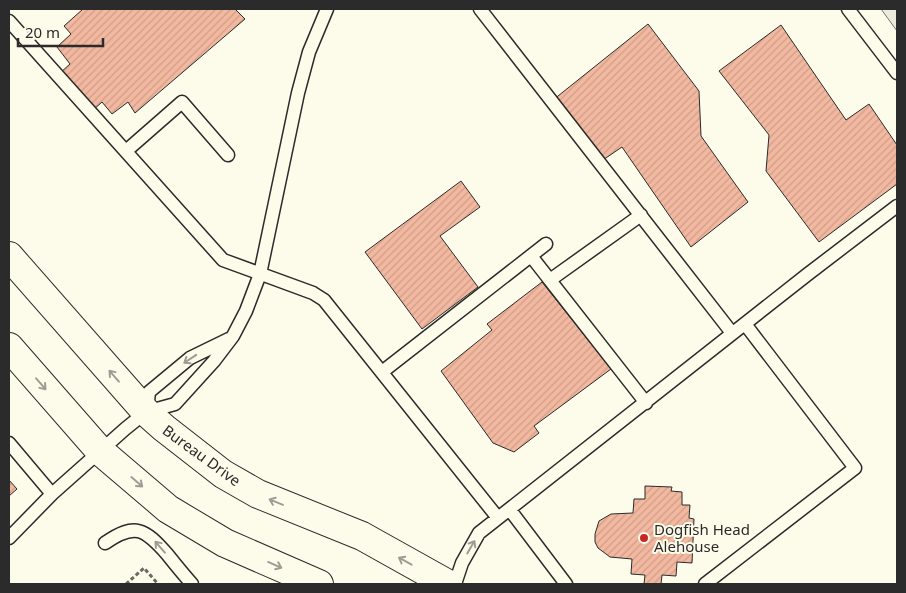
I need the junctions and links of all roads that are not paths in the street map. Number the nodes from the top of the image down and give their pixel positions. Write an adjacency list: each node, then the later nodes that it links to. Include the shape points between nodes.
1 (327, 9): 13 (lane, via 309,52 298,93)
2 (480, 9): 9 (lane)
3 (848, 9): 5 (lane)
4 (9, 21): 6 (lane)
5 (897, 73)
6 (126, 152): 7 (lane, via 182,102); 13 (lane, via 223,260)
7 (228, 155)
8 (897, 206): 15 (lane)
9 (641, 215): 14 (lane); 16 (lane)
10 (546, 244): 12 (lane)
11 (9, 256): 21 (street, Bureau Drive, one-way to 11)
12 (531, 256): 14 (lane); 19 (lane)
13 (260, 274): 17 (lane); 19 (lane, via 314,293 324,300)
14 (550, 280): 20 (lane)
15 (745, 324): 16 (lane); 34 (lane, via 855,468)
16 (732, 333): 20 (lane)
17 (233, 336): 21 (lane, via 175,404); 21 (lane, one-way to 21, via 190,358 149,392)
18 (9, 347): 23 (street, one-way to 23)
19 (382, 372): 26 (lane)
20 (646, 403): 25 (lane)
21 (146, 412): 23 (lane); 31 (street, Bureau Drive, one-way to 21, via 362,536 258,494 223,474)
22 (9, 443): 24 (lane)
23 (100, 451): 24 (lane); 30 (street, one-way to 30, via 168,509 225,543)
24 (52, 494): 27 (lane)
25 (510, 510): 26 (lane); 33 (lane)
26 (498, 518): 32 (lane, one-way to 26, via 462,563 480,533)
27 (9, 538)
28 (105, 543): 29 (lane, one-way to 28, via 145,533 131,530)
29 (192, 584)
30 (319, 584)
31 (448, 584)
32 (455, 584)
33 (566, 584)
34 (706, 584)

